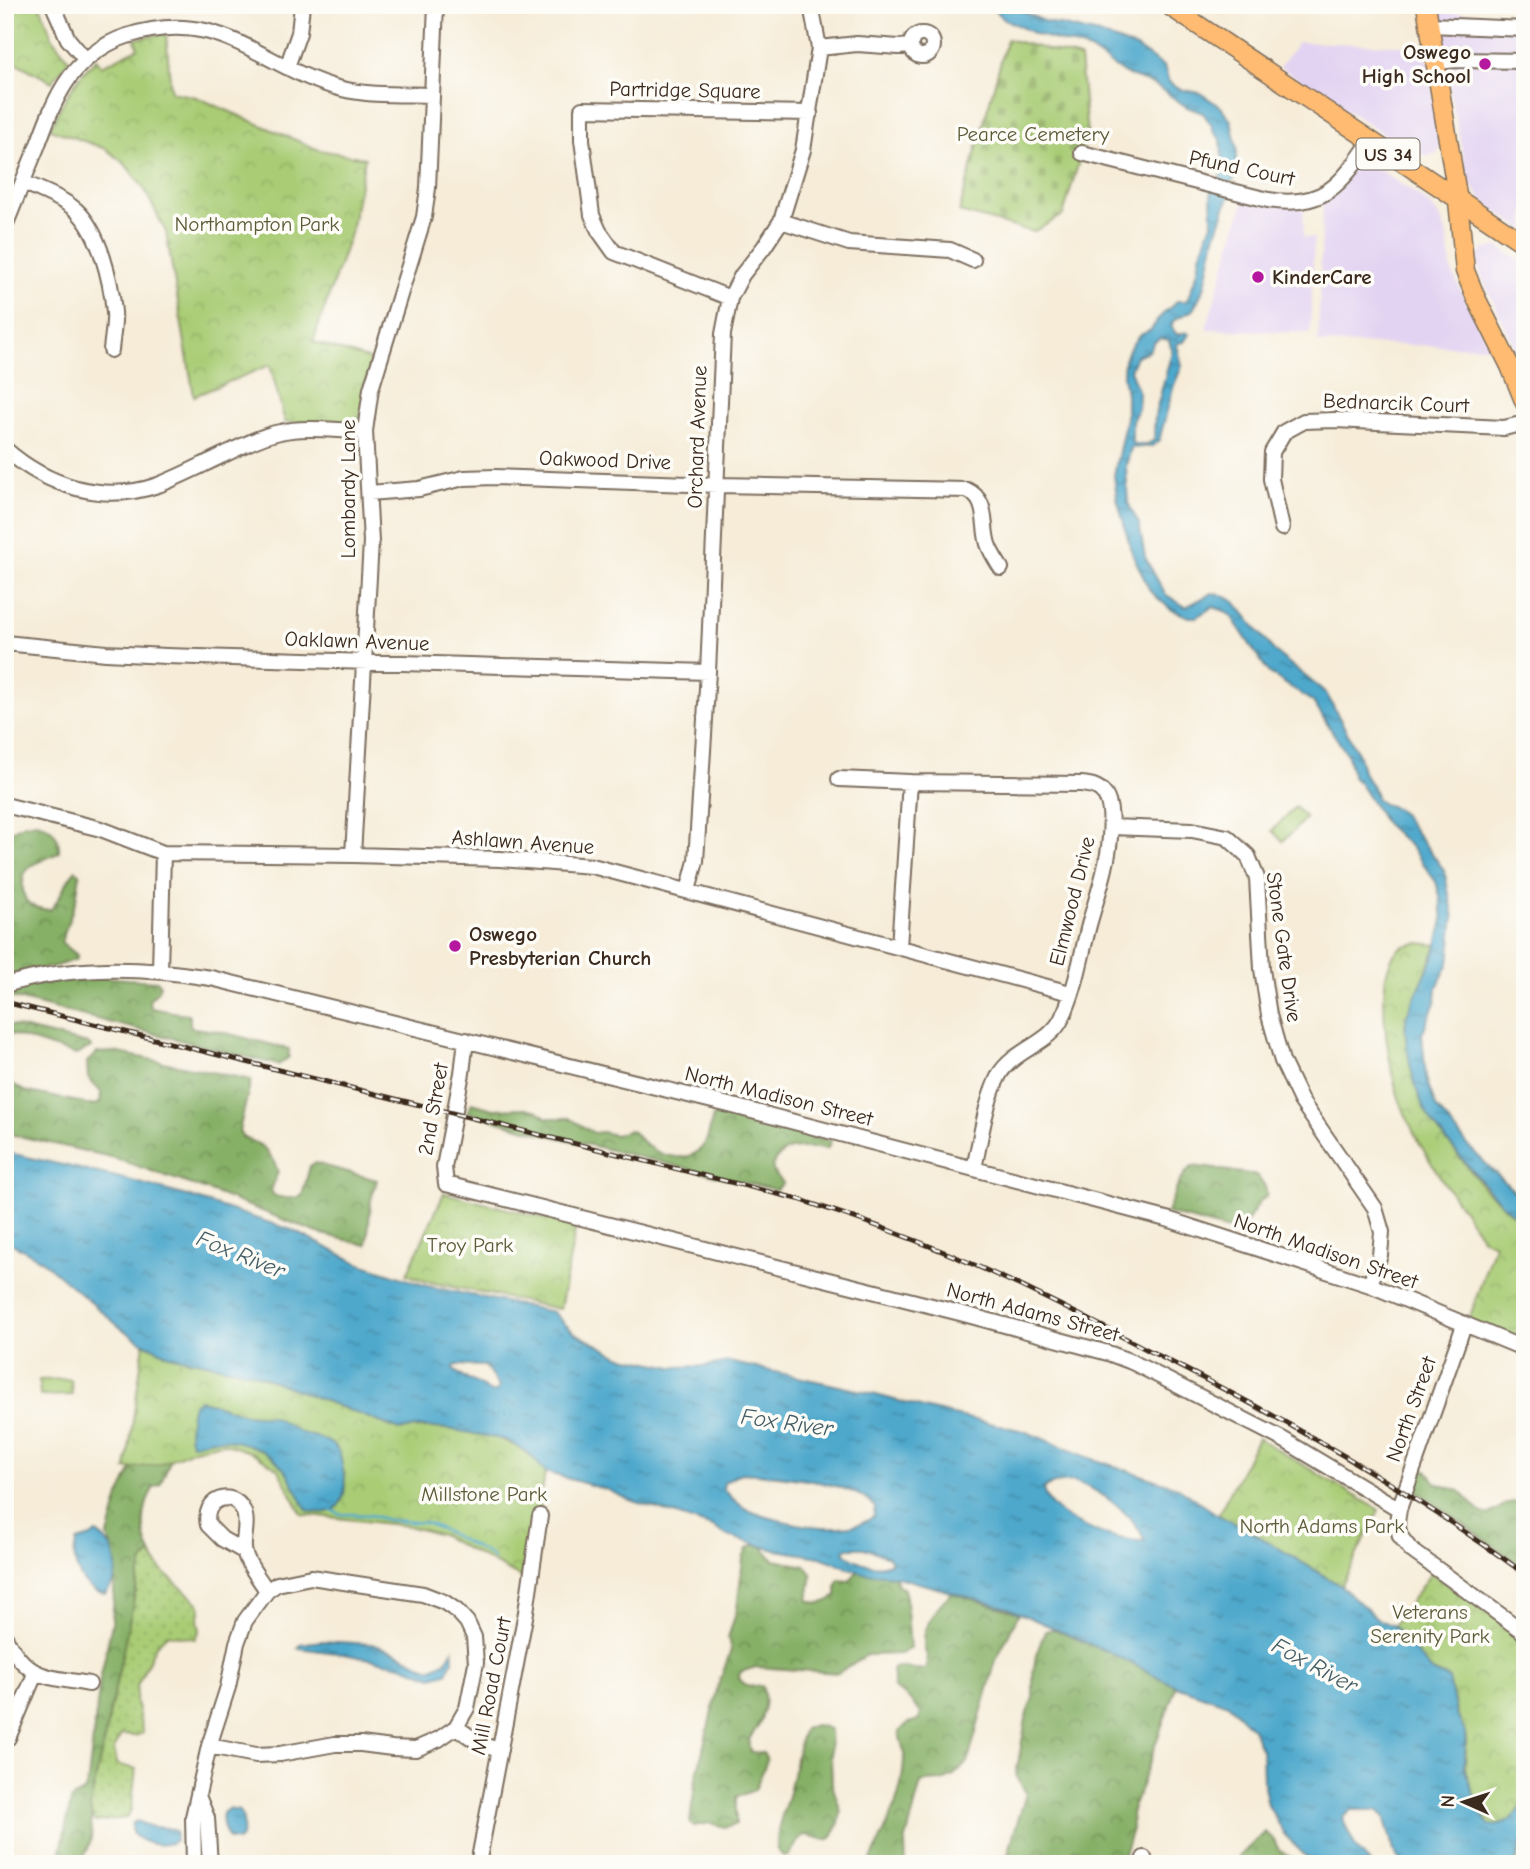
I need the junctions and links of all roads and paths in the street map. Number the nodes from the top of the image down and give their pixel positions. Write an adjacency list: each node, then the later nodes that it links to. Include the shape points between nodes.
1 (53, 5): 11 (street, via 68,39)
2 (302, 5): 14 (street)
3 (436, 5): 15 (street, Lombardy Lane)
4 (811, 5): 10 (street, Orchard Avenue)
5 (1168, 5): 17 (main road, US 34)
6 (1426, 5): 7 (main road)
7 (1430, 25): 8 (street); 13 (main road)
8 (1525, 29)
9 (911, 46): 10 (street)
10 (819, 48): 16 (street, Orchard Avenue)
11 (85, 59): 14 (street, via 114,40 172,26 204,29); 19 (street, via 54,103)
12 (1525, 61): 13 (street)
13 (1436, 62): 20 (main road)
14 (288, 67): 15 (street, via 358,92)
15 (432, 95): 29 (street, Lombardy Lane, via 425,216 371,388)
16 (810, 113): 21 (street, Orchard Avenue); 25 (street, Partridge Square, via 582,109 592,215 614,252)
17 (1370, 142): 18 (street, Pfund Court, via 1330,192 1281,202); 20 (main road, US 34)
18 (1082, 153)
19 (23, 182): 22 (street); 26 (street, via 78,211 94,233 114,313)
20 (1458, 201): 23 (main road); 27 (main road, via 1465,271)
21 (781, 221): 24 (street, via 849,243 950,250); 25 (street, Orchard Avenue)
22 (5, 226)
23 (1525, 244)
24 (973, 260)
25 (730, 298): 31 (street, Orchard Avenue, via 721,355)
26 (111, 350)
27 (1525, 403)
28 (1525, 423): 33 (street, Bednarcik Court, via 1504,428 1304,421 1284,432 1272,453 1271,479)
29 (365, 431): 30 (street, via 278,432 156,485 108,493 52,481); 32 (street, Lombardy Lane)
30 (5, 449)
31 (717, 485): 32 (street, Oakwood Drive, via 464,478 419,489); 34 (street, Oakwood Drive, via 967,490 977,497 984,512 987,543); 37 (street, Orchard Avenue)
32 (369, 493): 36 (street, Lombardy Lane)
33 (1282, 528)
34 (1001, 568)
35 (5, 643): 36 (street, Oaklawn Avenue, via 106,653)
36 (364, 662): 37 (street, Oaklawn Avenue); 43 (street, Lombardy Lane)
37 (708, 672): 44 (street, Orchard Avenue, via 696,861)
38 (839, 779): 39 (street, Elmwood Drive)
39 (910, 782): 41 (street, Elmwood Drive, via 1090,785 1104,794); 45 (street)
40 (5, 805): 42 (street, Ashlawn Avenue, via 96,827)
41 (1111, 827): 48 (street, Elmwood Drive); 52 (street, Stone Gate Drive, via 1192,830 1227,837 1248,856 1257,878 1262,969 1282,1061 1301,1101 1375,1208 1382,1232)
42 (163, 853): 43 (street, Ashlawn Avenue); 46 (street)
43 (353, 855): 44 (street, Ashlawn Avenue, via 592,866)
44 (688, 891): 45 (street, Ashlawn Avenue)
45 (899, 947): 48 (street, Ashlawn Avenue)
46 (160, 970): 47 (street, North Madison Street, via 97,968); 49 (street, North Madison Street, via 211,978)
47 (5, 985)
48 (1070, 993): 50 (street, Elmwood Drive, via 1062,1020 1001,1072 992,1091)
49 (466, 1040): 50 (street, North Madison Street); 51 (street, 2nd Street, via 444,1167)
50 (974, 1168): 52 (street, North Madison Street, via 1170,1220)
51 (446, 1184): 55 (street, North Adams Street, via 1108,1353 1284,1440)
52 (1370, 1285): 53 (street, North Madison Street)
53 (1464, 1325): 54 (street, North Madison Street); 55 (street, North Street)
54 (1525, 1349)
55 (1399, 1509): 59 (street, via 1397,1522 1411,1550)
56 (540, 1516): 66 (street, Mill Road Court)
57 (243, 1551): 58 (street)
58 (267, 1591): 63 (street, via 295,1579 329,1578 423,1594 457,1611 474,1637 476,1663 467,1708); 65 (street, via 245,1621)
59 (1525, 1633)
60 (5, 1637): 61 (street, via 24,1666)
61 (35, 1674): 62 (street); 64 (street)
62 (89, 1684)
63 (456, 1727): 65 (street, via 416,1749 335,1744 256,1755); 66 (street, via 482,1745)
64 (8, 1738)
65 (209, 1746): 67 (street)
66 (500, 1750): 70 (street, Mill Road Court)
67 (198, 1796): 68 (street, via 193,1817); 69 (street, via 207,1818)
68 (194, 1864)
69 (210, 1864)
70 (478, 1864)

